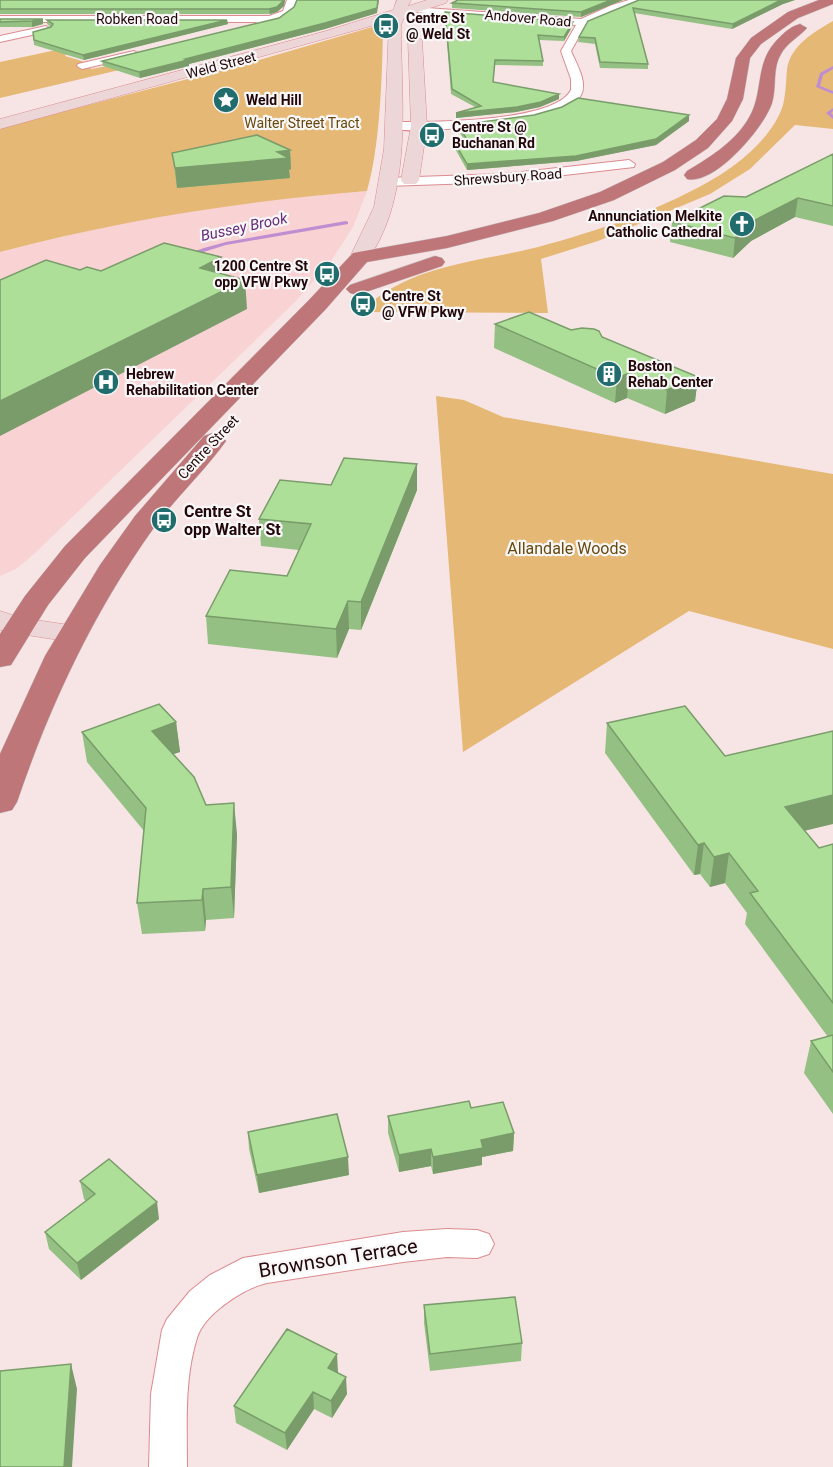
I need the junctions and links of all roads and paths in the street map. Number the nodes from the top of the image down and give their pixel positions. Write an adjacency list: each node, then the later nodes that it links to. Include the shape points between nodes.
1 (292, 0): 9 (street, via 287,13)
2 (441, 0): 5 (main road, Weld Street)
3 (634, 0): 10 (street)
4 (831, 0): 19 (highway, via 793,15 756,41 741,65)
5 (407, 6): 10 (street, Andover Road); 12 (main road, Centre Street); 13 (main road); 21 (main road, Weld Street, via 223,65)
6 (833, 11): 20 (highway, via 802,26 777,48 768,67)
7 (0, 19): 8 (street, Robken Road)
8 (89, 19): 9 (street, Robken Road); 14 (street)
9 (275, 19): 11 (street)
10 (582, 22): 23 (street, via 566,51 578,84 575,96 568,102 516,119)
11 (232, 30)
12 (394, 30): 13 (main road); 17 (main road, Centre Street)
13 (414, 30): 18 (main road)
14 (0, 39)
15 (146, 51): 16 (street)
16 (82, 66)
17 (392, 88): 18 (main road); 22 (main road, Centre Street)
18 (416, 88): 23 (main road)
19 (736, 94): 20 (highway); 31 (highway, via 729,114 702,144 624,189 523,224)
20 (765, 96): 27 (highway, via 758,117 740,140)
21 (0, 124)
22 (394, 126): 23 (street); 25 (main road, Centre Street)
23 (419, 126): 26 (main road)
24 (629, 164): 26 (street, Shrewsbury Road, via 504,178)
25 (387, 182): 26 (street, Shrewsbury Road); 31 (main road, Centre Street)
26 (410, 182): 28 (main road)
27 (676, 184)
28 (407, 204)
29 (623, 208): 32 (highway, via 549,233 423,265)
30 (397, 233): 31 (main road, Centre Street)
31 (373, 255): 32 (highway, Centre Street); 33 (highway, Centre Street, via 317,305)
32 (357, 289): 34 (highway, Centre Street, via 162,497 120,555)
33 (9, 623): 34 (main road); 35 (highway, Centre Street)
34 (72, 633): 36 (highway, Centre Street, via 27,727)
35 (0, 658)
36 (0, 802)
37 (477, 1244): 38 (street, Brownson Terrace, via 403,1247 267,1268 243,1273 222,1286 189,1315 180,1330 169,1394)
38 (168, 1467)

